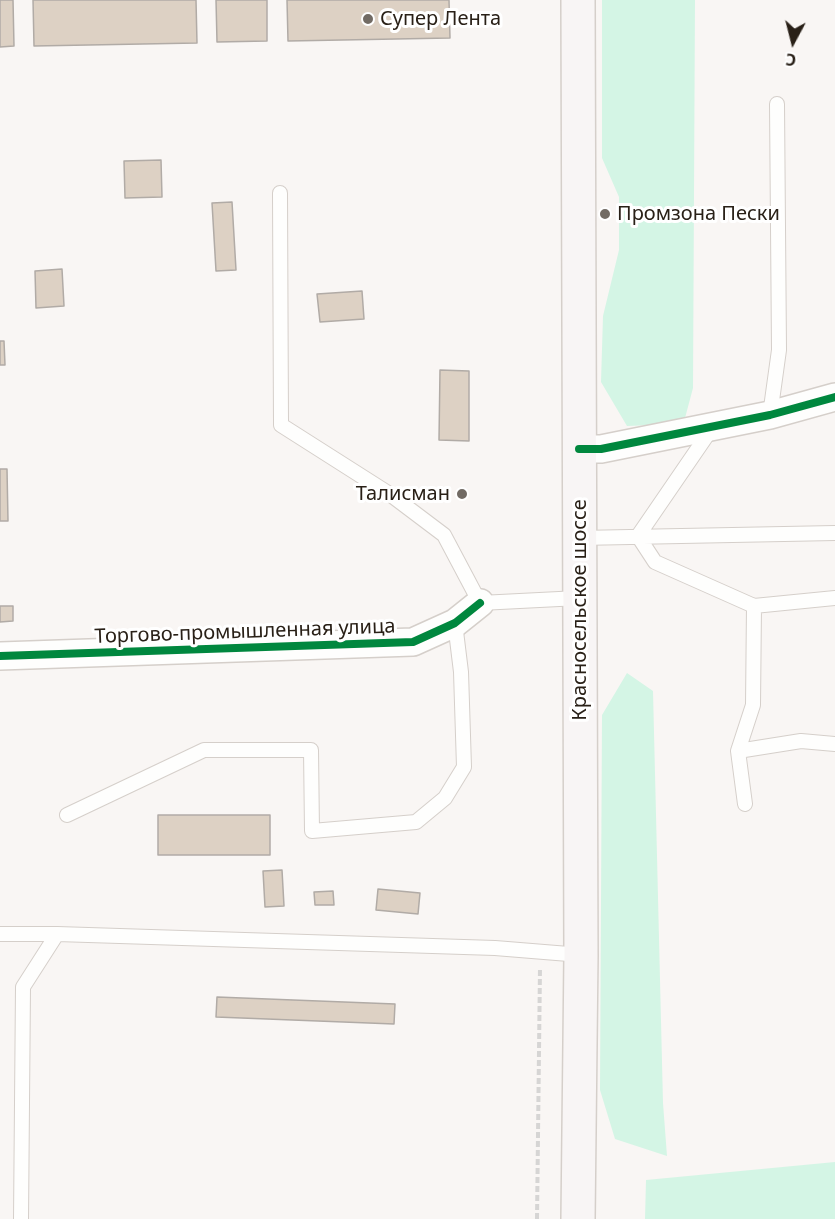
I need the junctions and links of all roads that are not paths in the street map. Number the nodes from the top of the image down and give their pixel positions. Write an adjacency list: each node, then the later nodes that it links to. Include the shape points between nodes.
1 (578, 0): 7 (main road, Красносельское шоссе)
2 (777, 104): 5 (lane, via 779,350)
3 (280, 193): 13 (lane, via 281,425 391,495 444,535)
4 (835, 397): 5 (street)
5 (770, 415): 6 (street)
6 (714, 425): 7 (street, via 600,448); 9 (lane)
7 (579, 448): 10 (main road, Красносельское шоссе)
8 (835, 533): 9 (lane)
9 (638, 536): 10 (lane); 14 (lane, via 654,562)
10 (579, 538): 11 (main road, Красносельское шоссе)
11 (579, 598): 13 (lane); 23 (main road, Красносельское шоссе)
12 (835, 598): 14 (lane)
13 (480, 603): 15 (street, Торгово-промышленная улица)
14 (754, 606): 18 (lane, via 753,705)
15 (455, 623): 16 (street, Торгово-промышленная улица, via 413,642); 20 (lane, via 464,767 445,798 416,822 312,831 311,750 204,750)
16 (0, 656)
17 (835, 744): 18 (lane, via 801,741)
18 (738, 751): 19 (lane)
19 (745, 804)
20 (67, 815)
21 (0, 934): 22 (lane)
22 (57, 934): 23 (lane, via 495,948); 24 (lane, via 23,987)
23 (581, 956): 25 (main road, Красносельское шоссе)
24 (21, 1219)
25 (578, 1219)

